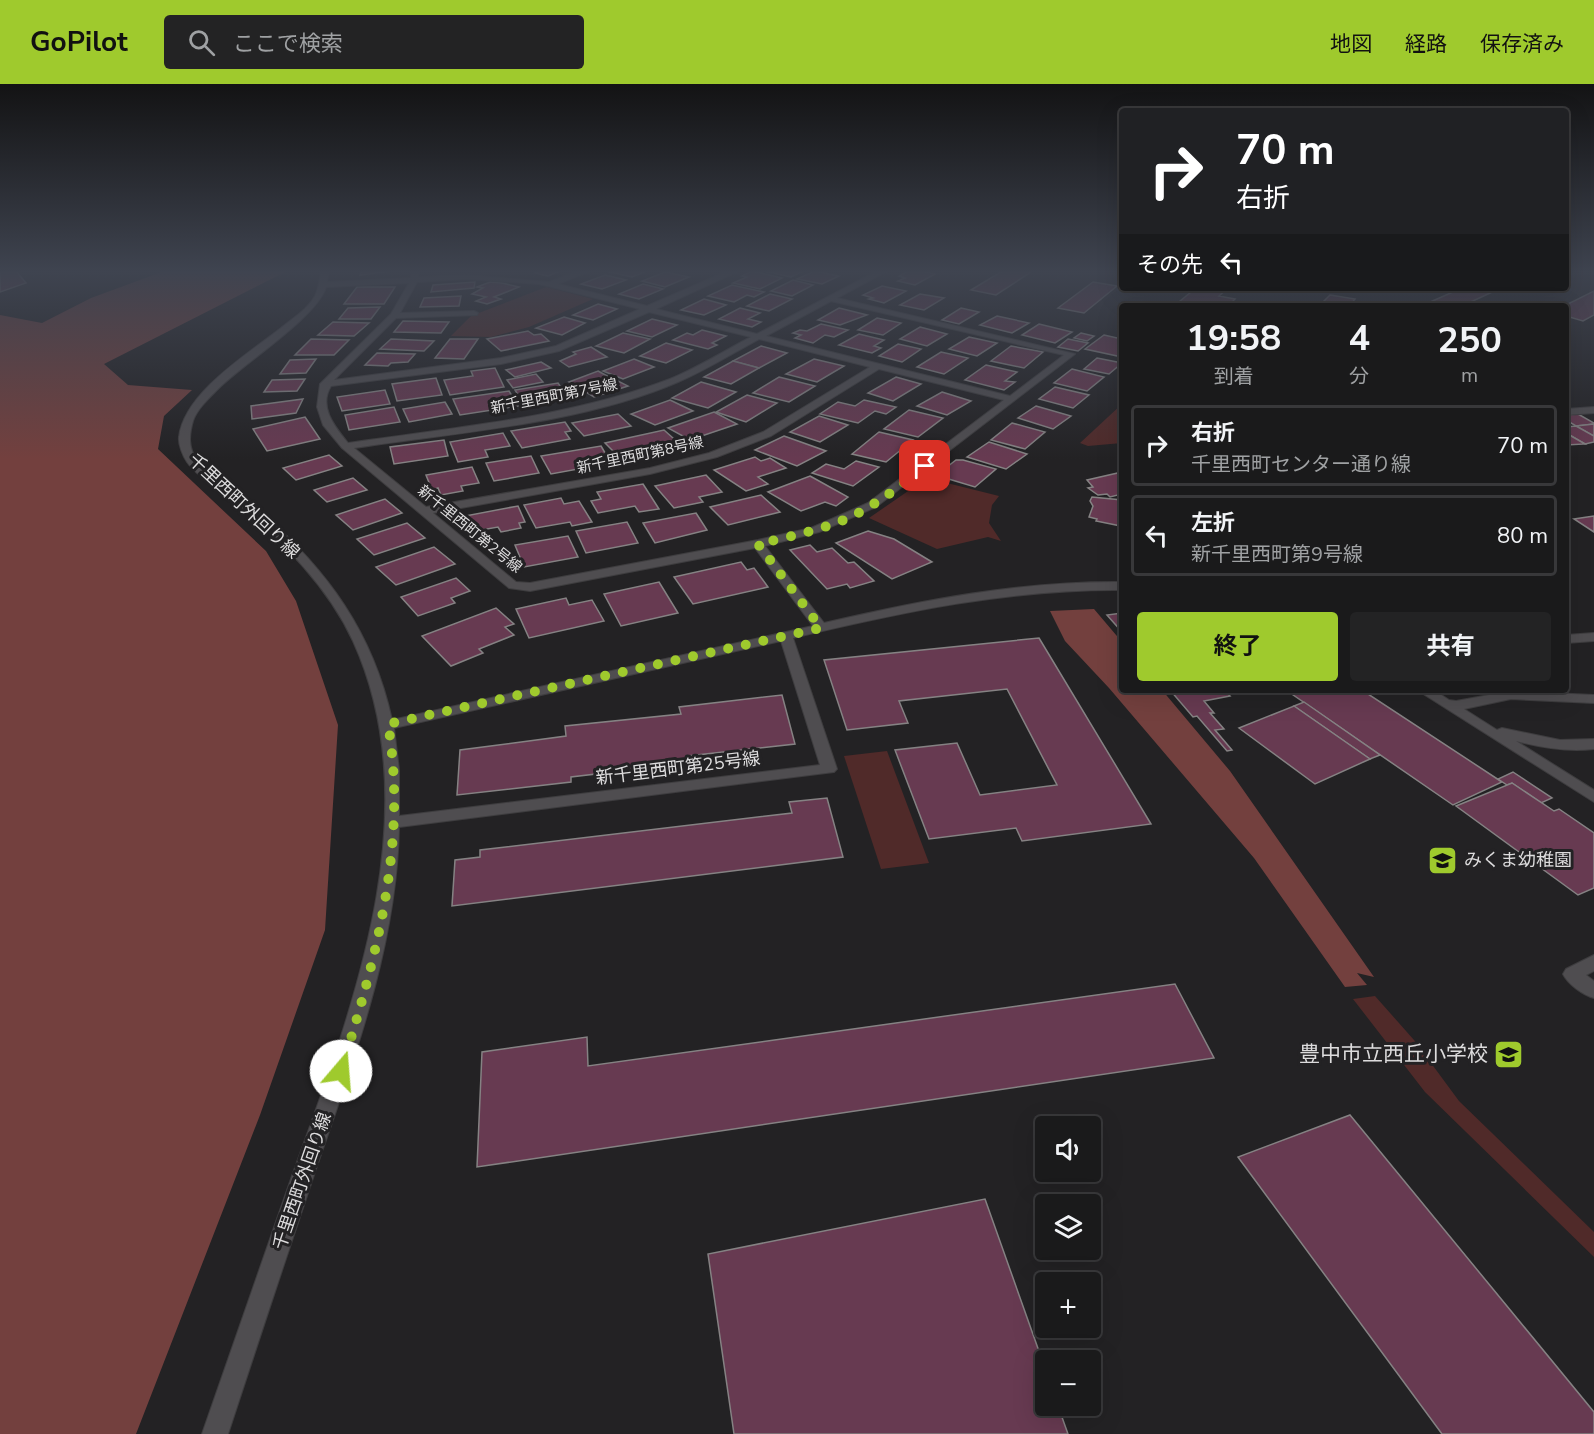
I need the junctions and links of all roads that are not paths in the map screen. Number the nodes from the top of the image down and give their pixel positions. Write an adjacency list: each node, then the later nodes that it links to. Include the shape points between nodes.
1 (280, 333): 25 (street, 千里西町外回り線, via 211,390 187,422 183,445 199,468 247,506 293,551 340,606 369,662)
2 (377, 333): 9 (street)
3 (597, 333): 9 (street, via 519,358)
4 (746, 333): 7 (street)
5 (764, 333): 7 (street, 新千里西町第7号線)
6 (979, 333): 10 (street, 新千里西町第2号線, via 1071,354)
7 (758, 336): 8 (street); 13 (street, 新千里西町第7号線, via 675,380 607,402 548,415)
8 (877, 366): 10 (street); 14 (street, 新千里西町第8号線, via 767,434 713,455 650,471)
9 (325, 384): 13 (street, 新千里西町第2号線, via 321,414)
10 (1011, 399): 15 (street, 新千里西町第2号線, via 872,505 815,530)
11 (1594, 410): 12 (street)
12 (1569, 412)
13 (346, 446): 14 (street, 新千里西町第2号線)
14 (424, 511): 15 (street, 新千里西町第2号線, via 501,576 520,587)
15 (758, 544): 17 (street)
16 (1119, 586): 17 (street, via 1051,586 993,593)
17 (821, 628): 18 (street)
18 (786, 636): 25 (street); 28 (street, 新千里西町第25号線, via 829,769)
19 (1594, 638): 20 (street)
20 (1569, 639)
21 (1429, 693): 23 (street)
22 (1594, 699): 23 (street, via 1514,695 1462,705)
23 (1441, 701): 24 (street)
24 (1471, 719): 26 (street, via 1492,730 1523,738 1581,746); 27 (street)
25 (388, 724): 28 (street, 千里西町外回り線)
26 (1594, 744)
27 (1594, 797)
28 (392, 822): 31 (street, 千里西町外回り線, via 382,923 361,1009)
29 (1594, 962): 30 (street, via 1572,974)
30 (1594, 991)
31 (215, 1434)

